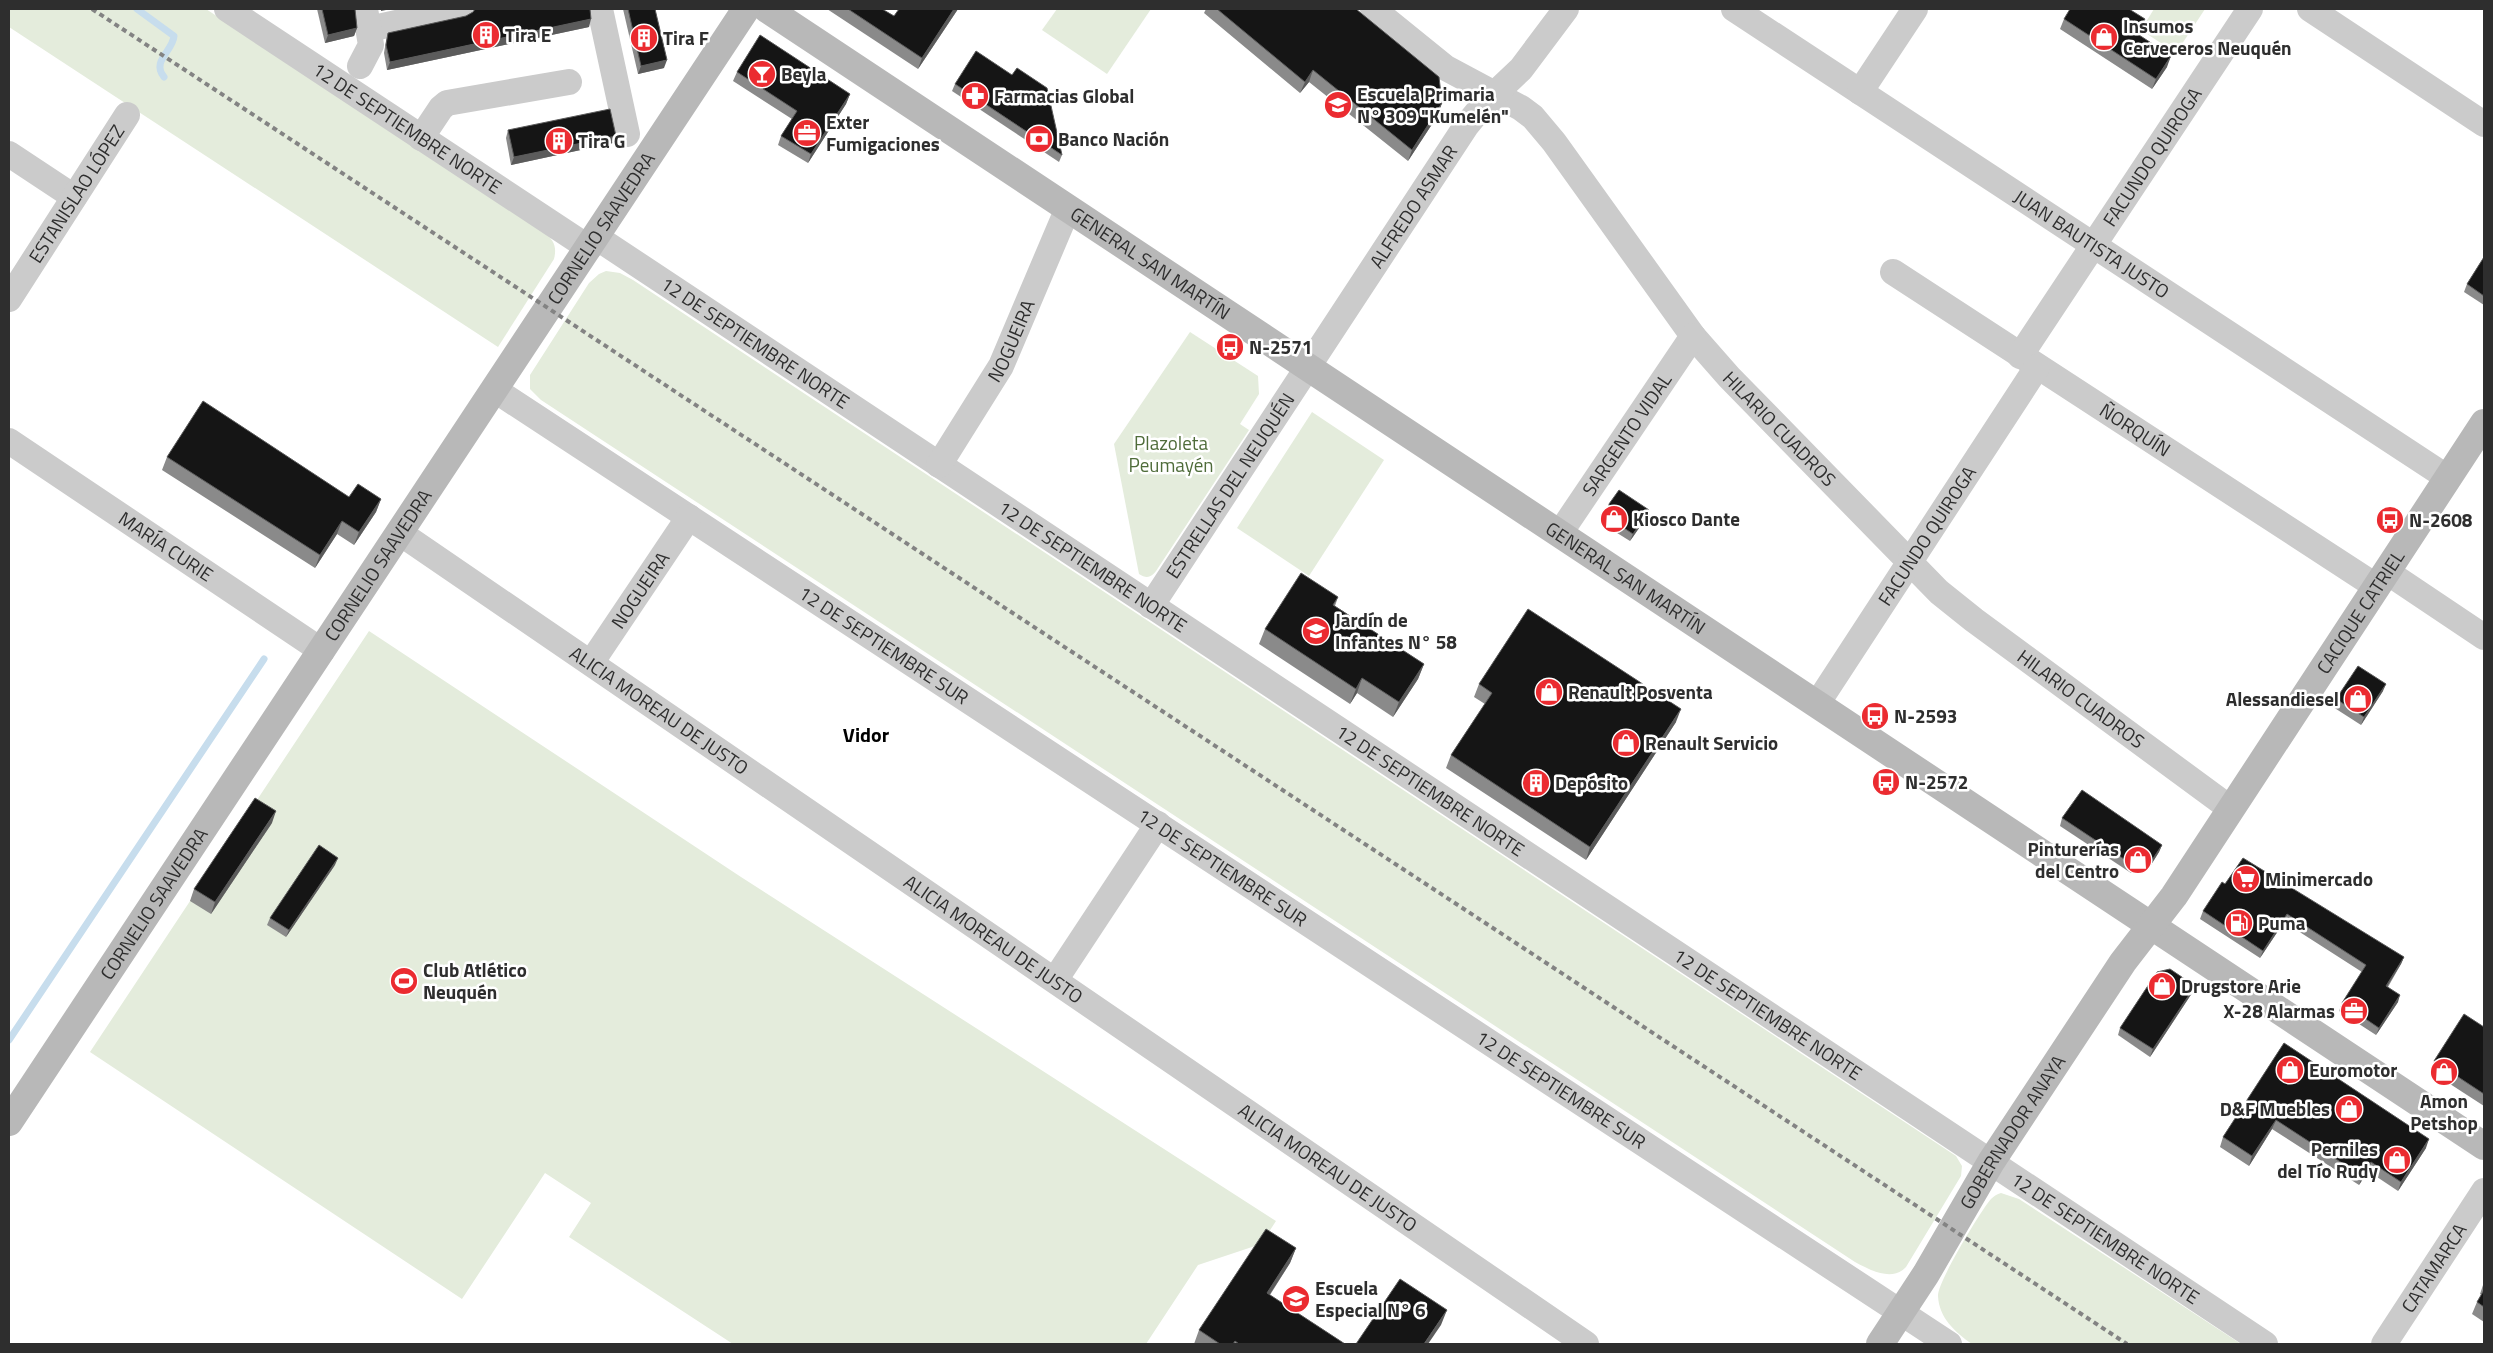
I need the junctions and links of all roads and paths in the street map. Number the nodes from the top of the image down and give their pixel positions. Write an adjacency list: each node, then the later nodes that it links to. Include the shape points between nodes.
1 (227, 9): 20 (street, 12 DE SEPTIEMBRE NORTE)
2 (460, 9): 12 (street)
3 (600, 9): 19 (street)
4 (746, 9): 24 (main road, CORNELIO SAAVEDRA)
5 (767, 9): 23 (main road, GENERAL SAN MARTÍN)
6 (1373, 9): 16 (street, HILARIO CUADROS, via 1446,68)
7 (1566, 9): 16 (street, ALFREDO ASMAR, via 1521,69)
8 (1734, 9): 15 (street, JUAN BAUTISTA JUSTO)
9 (1915, 9): 15 (street)
10 (2250, 9): 25 (street, FACUNDO QUIROGA)
11 (2310, 9): 18 (street)
12 (367, 19): 13 (street, via 370,50)
13 (360, 66)
14 (569, 82): 20 (street, via 447,103)
15 (1860, 92): 25 (street, JUAN BAUTISTA JUSTO)
16 (1495, 94): 28 (street, HILARIO CUADROS, via 1521,108 1545,130); 30 (street, ALFREDO ASMAR, via 1466,126)
17 (127, 115): 22 (street, ESTANISLAO LÓPEZ)
18 (2484, 124)
19 (627, 134)
20 (421, 138): 24 (street, 12 DE SEPTIEMBRE NORTE)
21 (9, 154): 22 (street)
22 (74, 197): 27 (street, ESTANISLAO LÓPEZ)
23 (1068, 208): 30 (main road, GENERAL SAN MARTÍN); 34 (street, NOGUEIRA, via 1002,366)
24 (593, 243): 31 (main road, CORNELIO SAAVEDRA); 34 (street, 12 DE SEPTIEMBRE NORTE)
25 (2094, 245): 29 (street, FACUNDO QUIROGA); 35 (street, JUAN BAUTISTA JUSTO)
26 (1893, 272): 29 (street, ÑORQUÍN)
27 (9, 299)
28 (1693, 336): 38 (street, SARGENTO VIDAL); 39 (street, HILARIO CUADROS)
29 (2029, 361): 39 (street, FACUNDO QUIROGA); 40 (street, ÑORQUÍN)
30 (1308, 367): 38 (main road, GENERAL SAN MARTÍN); 41 (street, ESTRELLAS DEL NEUQUÉN)
31 (495, 390): 36 (street, 12 DE SEPTIEMBRE SUR); 37 (main road, CORNELIO SAAVEDRA)
32 (2484, 423): 35 (main road, CACIQUE CATRIEL)
33 (9, 441): 43 (street, MARÍA CURIE)
34 (939, 465): 41 (street, 12 DE SEPTIEMBRE NORTE)
35 (2448, 478): 40 (main road, CACIQUE CATRIEL)
36 (689, 516): 44 (street, NOGUEIRA); 47 (street, 12 DE SEPTIEMBRE SUR)
37 (400, 533): 43 (main road, CORNELIO SAAVEDRA); 44 (street, ALICIA MOREAU DE JUSTO)
38 (1560, 533): 45 (main road, GENERAL SAN MARTÍN)
39 (1909, 562): 45 (street, FACUNDO QUIROGA); 46 (street, HILARIO CUADROS, via 1974,620)
40 (2382, 579): 42 (street); 46 (main road, CACIQUE CATRIEL)
41 (1151, 606): 52 (street, 12 DE SEPTIEMBRE NORTE)
42 (2484, 637)
43 (322, 651): 50 (main road, CORNELIO SAAVEDRA)
44 (591, 664): 49 (street, ALICIA MOREAU DE JUSTO)
45 (1817, 704): 48 (main road, GENERAL SAN MARTÍN)
46 (2231, 809): 48 (main road, CACIQUE CATRIEL)
47 (1158, 824): 49 (street); 54 (street, 12 DE SEPTIEMBRE SUR)
48 (2151, 925): 51 (main road, GENERAL SAN MARTÍN); 52 (main road, GOBERNADOR ANAYA, via 2123,962)
49 (1054, 980): 55 (street, ALICIA MOREAU DE JUSTO)
50 (9, 1122)
51 (2484, 1146)
52 (1991, 1162): 54 (main road, GOBERNADOR ANAYA); 58 (street, 12 DE SEPTIEMBRE NORTE)
53 (2484, 1191): 59 (street, CATAMARCA)
54 (1902, 1313): 56 (main road, GOBERNADOR ANAYA); 57 (street, 12 DE SEPTIEMBRE SUR)
55 (1586, 1344)
56 (1880, 1344)
57 (1949, 1344)
58 (2265, 1344)
59 (2384, 1344)

